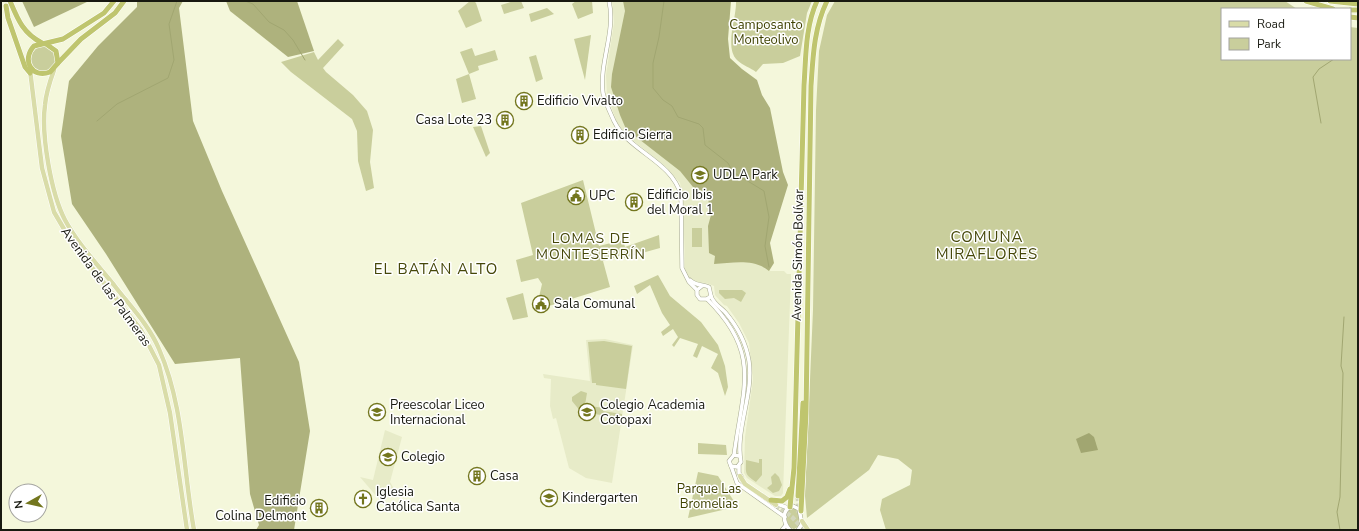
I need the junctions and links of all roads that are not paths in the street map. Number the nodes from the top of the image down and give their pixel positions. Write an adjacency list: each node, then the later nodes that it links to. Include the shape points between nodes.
1 (10, 1): 12 (highway, via 22,28)
2 (114, 1): 12 (highway, via 104,13 74,33)
3 (124, 1): 14 (highway, via 115,13 81,39)
4 (609, 1): 18 (street, via 611,23 603,81 604,97 623,136 668,171 679,189)
5 (818, 1): 29 (highway, Avenida Simón Bolívar, via 810,22 804,85)
6 (828, 1): 23 (highway, Avenida Simón Bolívar, via 813,46)
7 (1306, 1): 11 (highway)
8 (1330, 1): 10 (highway)
9 (5, 3): 13 (highway); 17 (highway, via 25,67)
10 (1358, 4)
11 (1324, 8)
12 (44, 44): 13 (highway, via 34,46); 14 (highway, via 56,51)
13 (27, 59): 15 (highway)
14 (58, 63): 16 (highway)
15 (30, 67): 16 (highway, via 41,74); 17 (main road, Avenida de las Palmeras)
16 (54, 70): 39 (main road, Avenida de las Palmeras, via 45,104 44,126 55,193 65,220 146,326 159,348 176,405)
17 (30, 73): 38 (main road, Avenida de las Palmeras, via 42,168 54,212 70,241 141,330 158,365 170,413)
18 (684, 274): 19 (street, via 692,282); 20 (street)
19 (702, 286): 20 (street); 21 (street, via 709,287)
20 (697, 290): 22 (street, via 699,297)
21 (711, 296): 22 (street); 25 (street, via 735,326 746,348 749,363 748,388 739,445)
22 (706, 299): 24 (street, via 732,328 745,364 743,398)
23 (805, 393): 30 (highway, via 801,413); 34 (highway, Avenida Simón Bolívar)
24 (734, 455): 25 (street); 26 (street, via 729,460)
25 (740, 456): 27 (street)
26 (731, 466): 27 (street); 35 (street, via 738,483)
27 (739, 466): 28 (street)
28 (740, 476): 31 (street); 32 (main road, via 745,484)
29 (792, 484): 31 (highway, via 787,497 782,501); 33 (highway, Avenida Simón Bolívar)
30 (798, 496)
31 (771, 500): 33 (street)
32 (776, 505)
33 (789, 507): 34 (street, via 796,506); 35 (street)
34 (801, 511): 36 (street)
35 (785, 517): 37 (street)
36 (802, 521): 42 (street); 43 (main road)
37 (786, 525): 40 (street); 41 (street)
38 (187, 530)
39 (194, 530)
40 (782, 530)
41 (790, 530)
42 (798, 530)
43 (808, 530)

